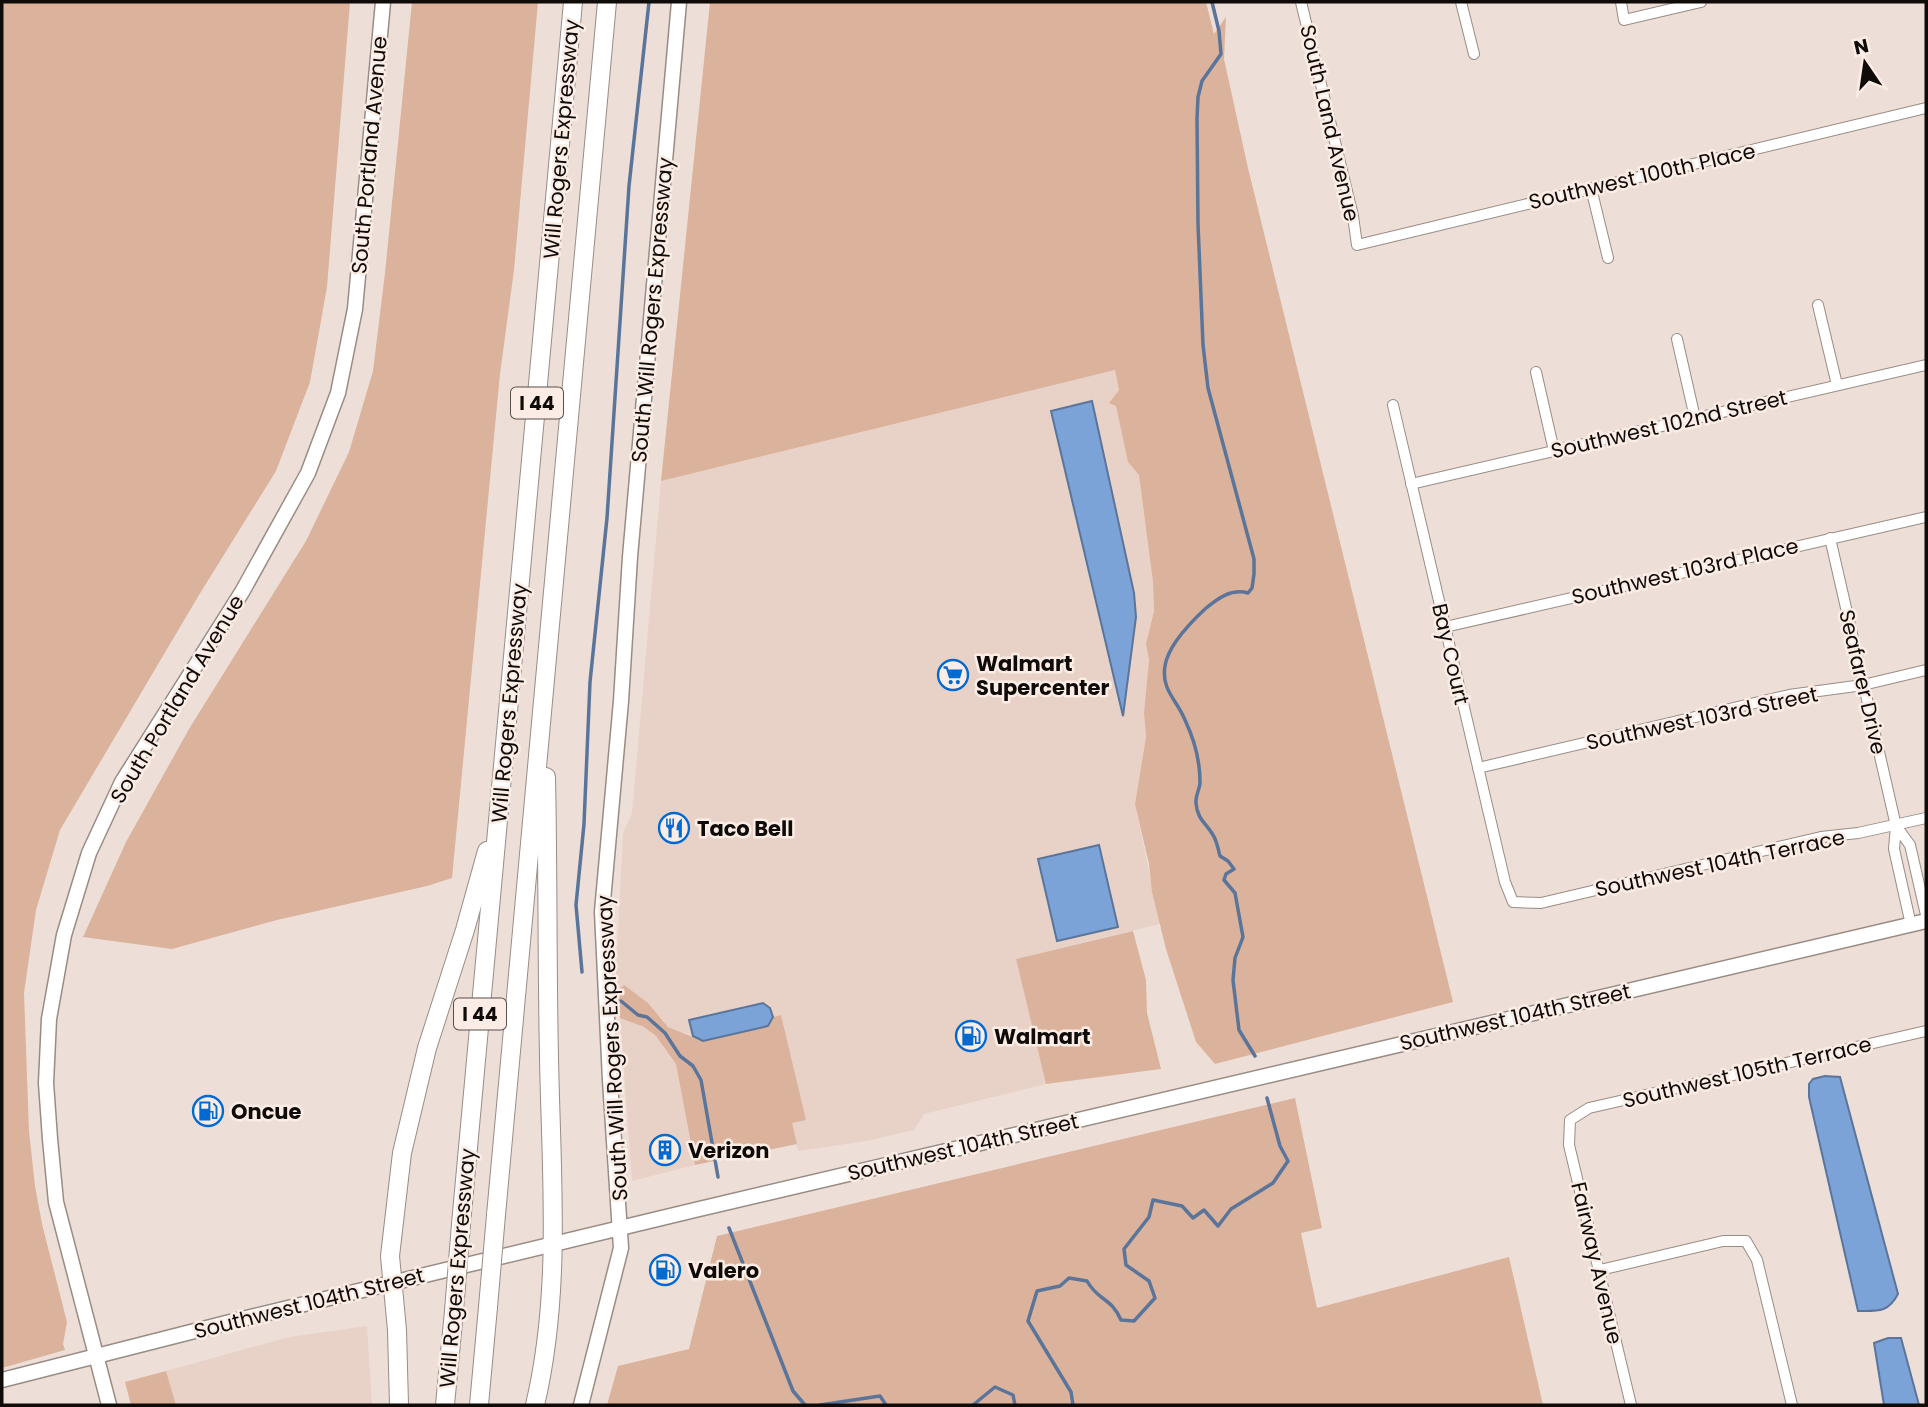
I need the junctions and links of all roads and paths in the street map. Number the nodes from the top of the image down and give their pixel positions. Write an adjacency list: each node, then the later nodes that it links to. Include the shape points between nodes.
1 (383, 2): 43 (main road, South Portland Avenue, via 355,309 338,393 308,473 242,592 122,782 89,853 64,935 49,1019 46,1083 50,1139 56,1202)
2 (573, 2): 30 (highway, Will Rogers Expressway / I 44)
3 (607, 2): 28 (highway, Will Rogers Expressway / I 44)
4 (679, 2): 39 (main road, South Will Rogers Expressway, via 602,912)
5 (1301, 2): 12 (street, South Land Avenue)
6 (1461, 2): 9 (street)
7 (1621, 2): 8 (street, via 1625,20)
8 (1701, 2)
9 (1475, 54)
10 (1926, 108): 11 (street, Southwest 100th Place)
11 (1591, 188): 12 (street, Southwest 100th Place); 13 (street)
12 (1357, 245)
13 (1608, 258)
14 (1818, 305): 18 (street)
15 (1677, 339): 20 (street)
16 (1926, 365): 18 (street, Southwest 102nd Street)
17 (1536, 372): 21 (street)
18 (1837, 385): 20 (street, Southwest 102nd Street)
19 (1393, 405): 22 (street, Bay Court)
20 (1695, 418): 21 (street, Southwest 102nd Street)
21 (1554, 451): 22 (street, Southwest 102nd Street)
22 (1411, 484): 25 (street, Bay Court)
23 (1926, 517): 24 (street, Southwest 103rd Place)
24 (1830, 538): 25 (street, Southwest 103rd Place); 27 (street, Seafarer Drive)
25 (1445, 627): 29 (street, Bay Court)
26 (1926, 670): 27 (street, Southwest 103rd Street)
27 (1863, 685): 29 (street, Southwest 103rd Street, via 1789,695); 32 (street, Seafarer Drive)
28 (545, 689): 40 (highway); 48 (highway, Will Rogers Expressway / I 44, bridge)
29 (1478, 768): 33 (street, Bay Court)
30 (500, 804): 42 (highway, via 407,1123 390,1256); 47 (highway, Will Rogers Expressway / I 44, bridge)
31 (1926, 818): 32 (street, Southwest 104th Terrace)
32 (1896, 826): 33 (street, Southwest 104th Terrace, via 1803,841 1541,903); 34 (street, Seafarer Drive, via 1910,845); 36 (street, Seafarer Drive, via 1894,849)
33 (1513, 902)
34 (1926, 915)
35 (1926, 921): 36 (main road, Southwest 104th Street)
36 (1911, 925): 39 (main road, Southwest 104th Street)
37 (1926, 1031): 38 (street, Southwest 105th Terrace, via 1589,1108)
38 (1570, 1120): 41 (street, Fairway Avenue, via 1569,1145)
39 (620, 1228): 40 (main road, Southwest 104th Street); 50 (main road, South Will Rogers Expressway, via 621,1248)
40 (553, 1244): 42 (main road, Southwest 104th Street); 49 (highway, via 547,1331)
41 (1600, 1270): 51 (street, Fairway Avenue); 52 (street, via 1723,1241 1746,1241 1757,1260)
42 (391, 1283): 43 (main road, Southwest 104th Street); 46 (highway)
43 (97, 1355): 44 (main road, Southwest 104th Street); 45 (main road, South Portland Avenue)
44 (2, 1380)
45 (109, 1405)
46 (399, 1405)
47 (445, 1405)
48 (479, 1405)
49 (535, 1405)
50 (581, 1405)
51 (1631, 1405)
52 (1792, 1405)

